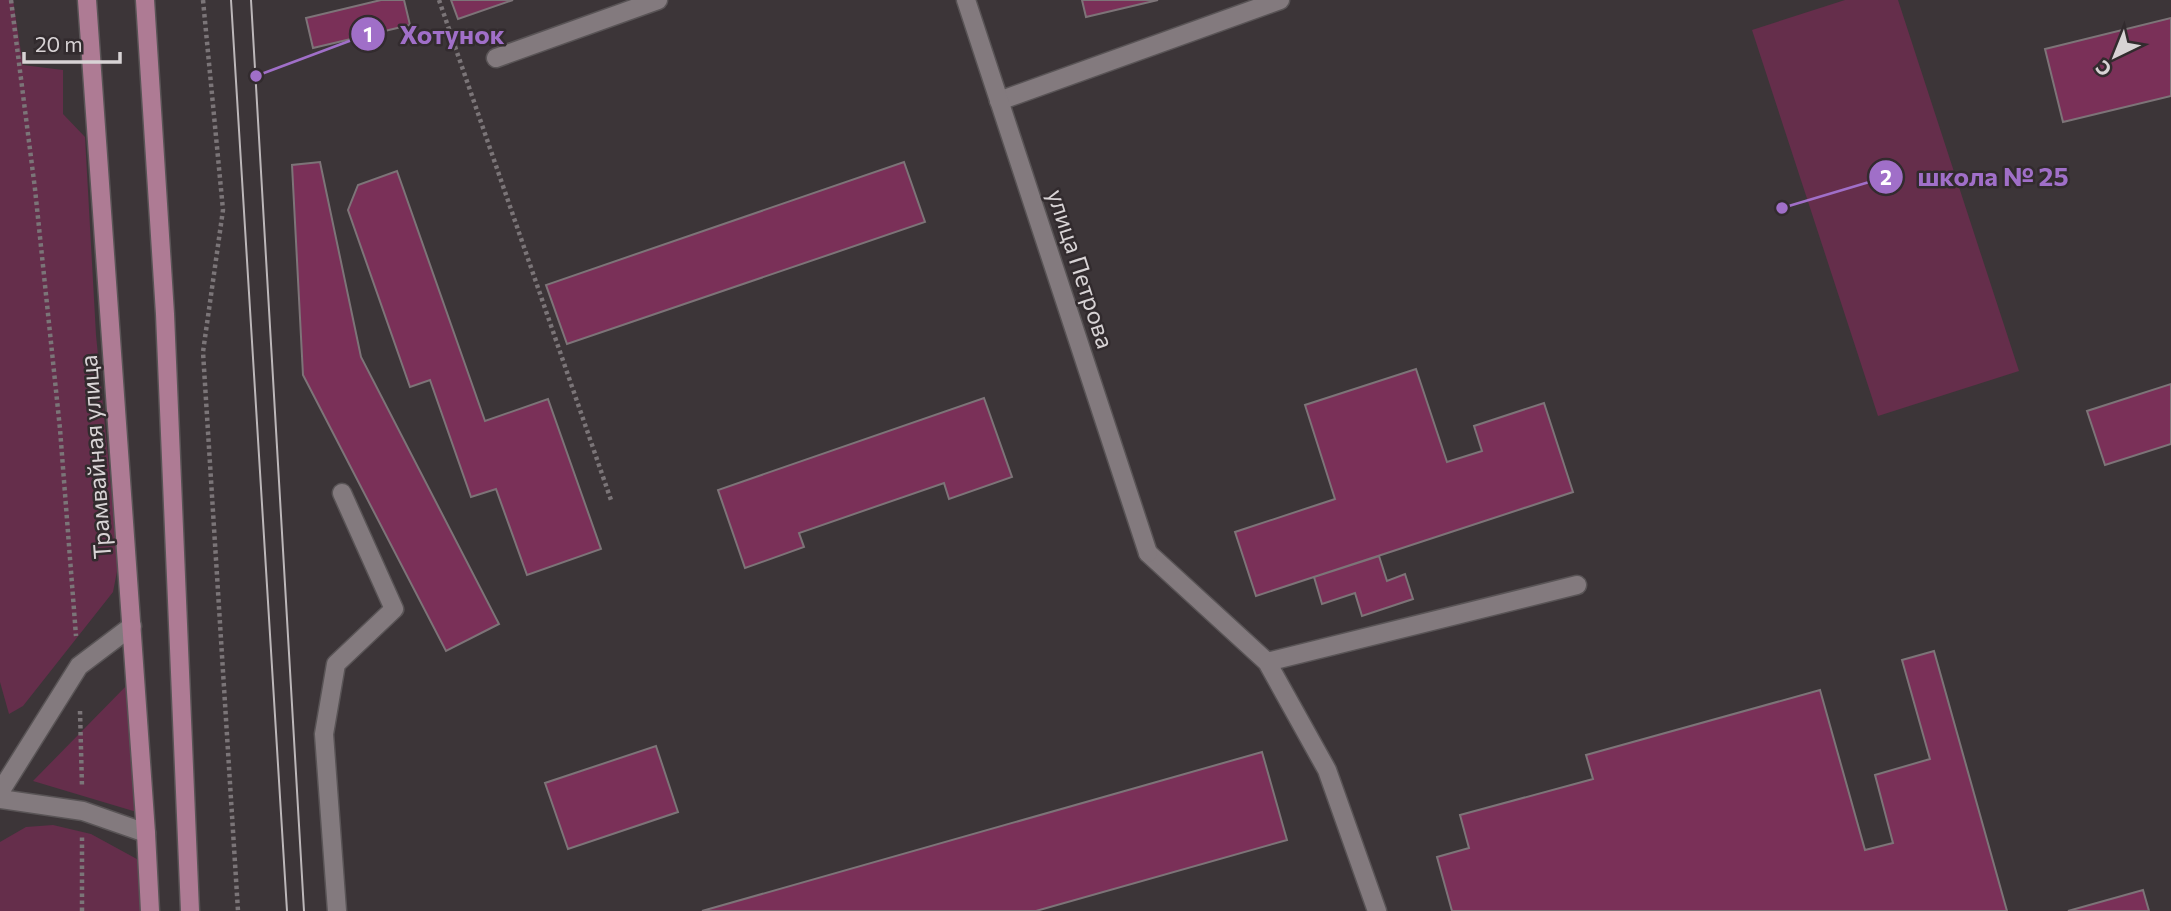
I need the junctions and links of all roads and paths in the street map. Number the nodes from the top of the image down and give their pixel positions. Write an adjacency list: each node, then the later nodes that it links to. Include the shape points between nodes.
1 (11, 0): 16 (path, via 60,429)
2 (87, 0): 14 (main road, Трамвайная улица)
3 (145, 0): 23 (main road, via 165,314)
4 (203, 0): 24 (path, via 223,210 203,352)
5 (439, 0): 12 (path)
6 (658, 0): 9 (street)
7 (966, 0): 10 (street, улица Петрова)
8 (1280, 0): 10 (street)
9 (496, 58)
10 (999, 101): 15 (street, улица Петрова, via 1148,554)
11 (342, 494): 25 (street, via 394,609 335,664 324,734)
12 (612, 503)
13 (1577, 585): 15 (street)
14 (132, 626): 16 (street); 20 (main road, Трамвайная улица)
15 (1267, 662): 26 (street, via 1327,770)
16 (79, 666): 17 (street); 19 (path)
17 (0, 792)
18 (0, 799): 19 (street)
19 (83, 811): 20 (street); 21 (path)
20 (146, 833): 22 (main road, Трамвайная улица)
21 (82, 911)
22 (150, 911)
23 (190, 911)
24 (238, 911)
25 (337, 911)
26 (1377, 911)

